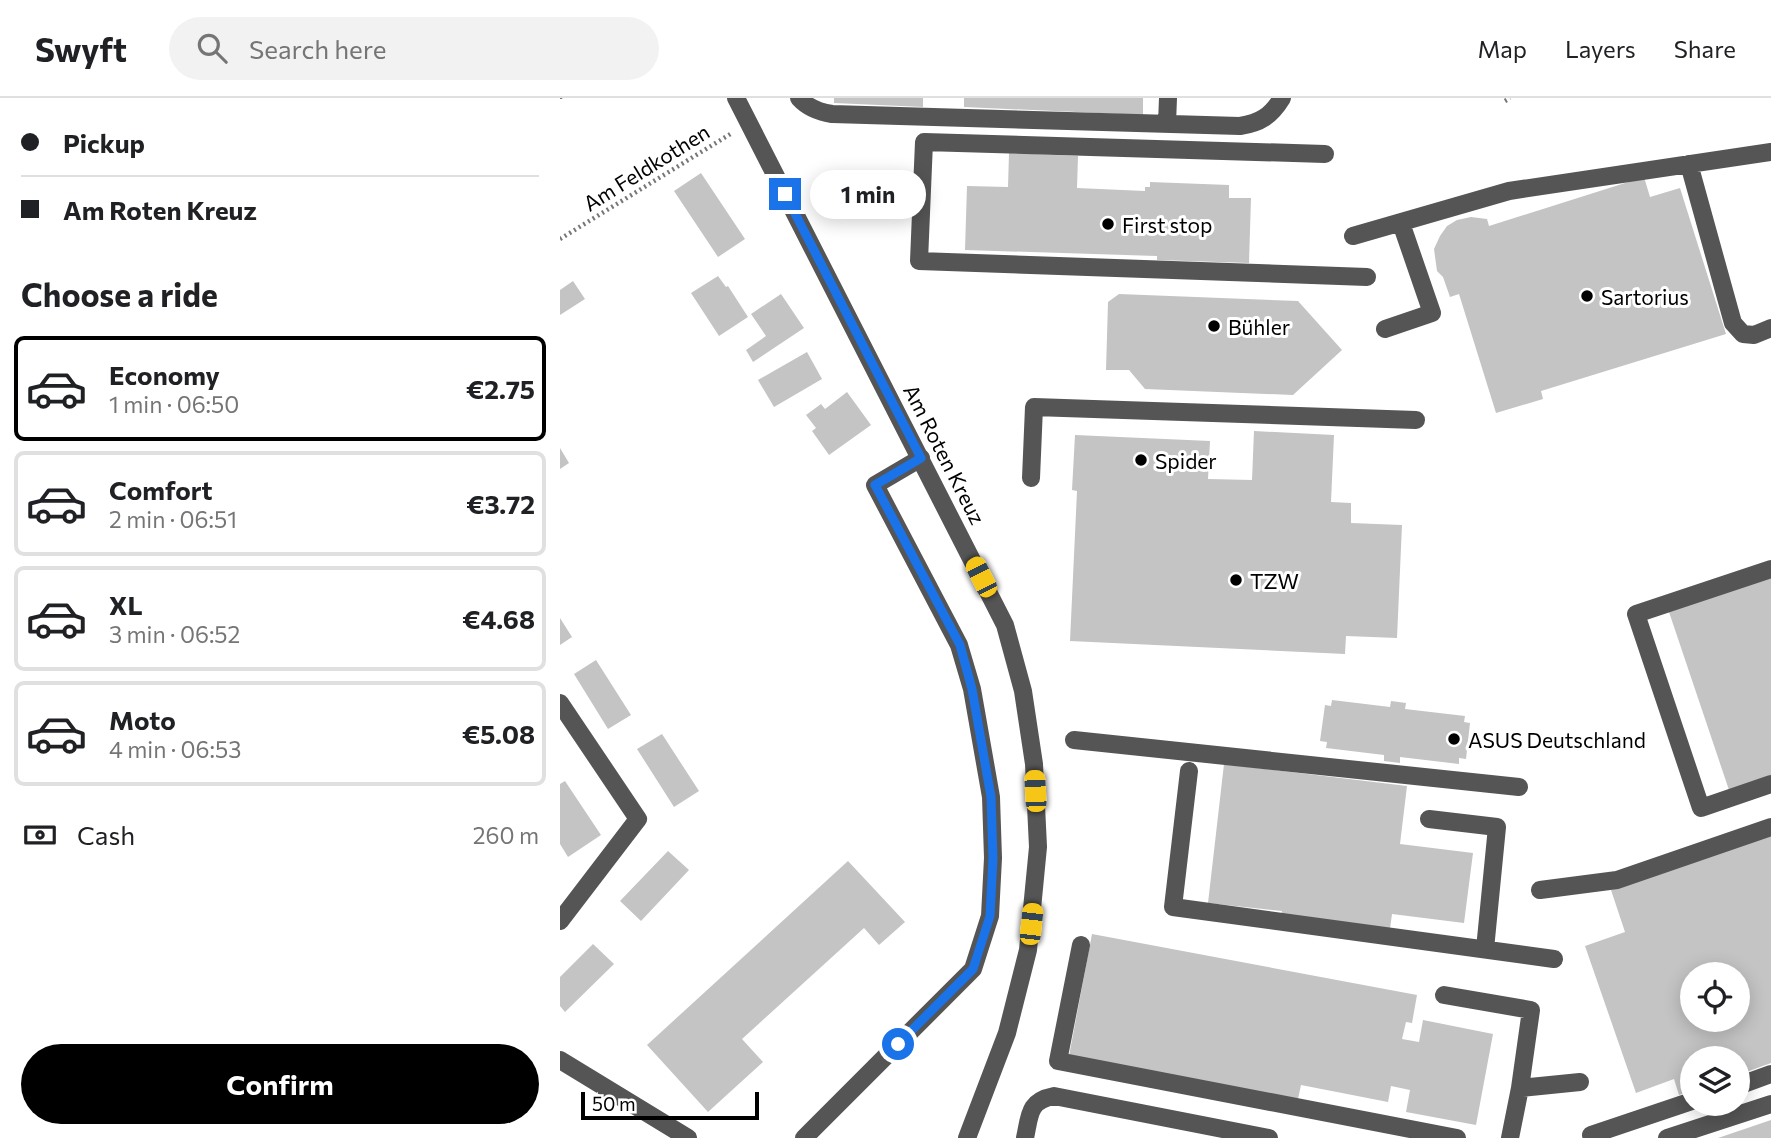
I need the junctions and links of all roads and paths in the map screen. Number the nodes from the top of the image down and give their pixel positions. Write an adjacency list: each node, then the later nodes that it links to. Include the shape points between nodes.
1 (736, 98): 5 (street, Am Roten Kreuz)
2 (799, 98): 6 (street, via 832,114)
3 (1168, 98): 6 (street)
4 (1282, 98): 6 (street, via 1258,123 1240,127)
5 (748, 122): 12 (path, Am Feldkothen); 17 (street, Am Roten Kreuz)
6 (1167, 124)
7 (1771, 152): 9 (street)
8 (1325, 154): 13 (street, via 924,142 919,261)
9 (1689, 164): 10 (street, via 1509,191); 14 (street, via 1733,323 1743,334)
10 (1401, 223): 11 (street); 15 (street, via 1432,313)
11 (1353, 236)
12 (560, 239)
13 (1367, 277)
14 (1771, 328)
15 (1385, 329)
16 (1416, 420): 18 (street, via 1034,407)
17 (921, 458): 42 (street, via 875,485 960,645 972,689 991,797 990,916 973,969); 43 (street, Am Roten Kreuz, via 1005,625 1023,691 1034,764 1038,847 1028,950 1007,1033)
18 (1031, 478)
19 (1771, 569): 23 (street, via 1636,614 1701,808)
20 (560, 703): 28 (street, via 638,819)
21 (1074, 740): 24 (street)
22 (1189, 771): 30 (street, via 1173,907)
23 (1771, 784)
24 (1519, 786)
25 (1429, 819): 30 (street, via 1497,827)
26 (1771, 827): 27 (street, via 1617,880)
27 (1541, 890)
28 (560, 921)
29 (1081, 945): 46 (street, via 1058,1061)
30 (1485, 949): 31 (street)
31 (1554, 959)
32 (1444, 995): 37 (street, via 1531,1010)
33 (560, 1060): 41 (street)
34 (1771, 1074): 36 (street)
35 (1580, 1082): 37 (street)
36 (1750, 1082)
37 (1520, 1088): 47 (street)
38 (1771, 1104): 48 (street)
39 (1680, 1105): 40 (street)
40 (1591, 1135)
41 (688, 1138)
42 (804, 1138)
43 (967, 1138)
44 (1025, 1138): 45 (street, via 1031,1108 1040,1099 1054,1096)
45 (1269, 1138)
46 (1457, 1138)
47 (1510, 1138)
48 (1667, 1138)

